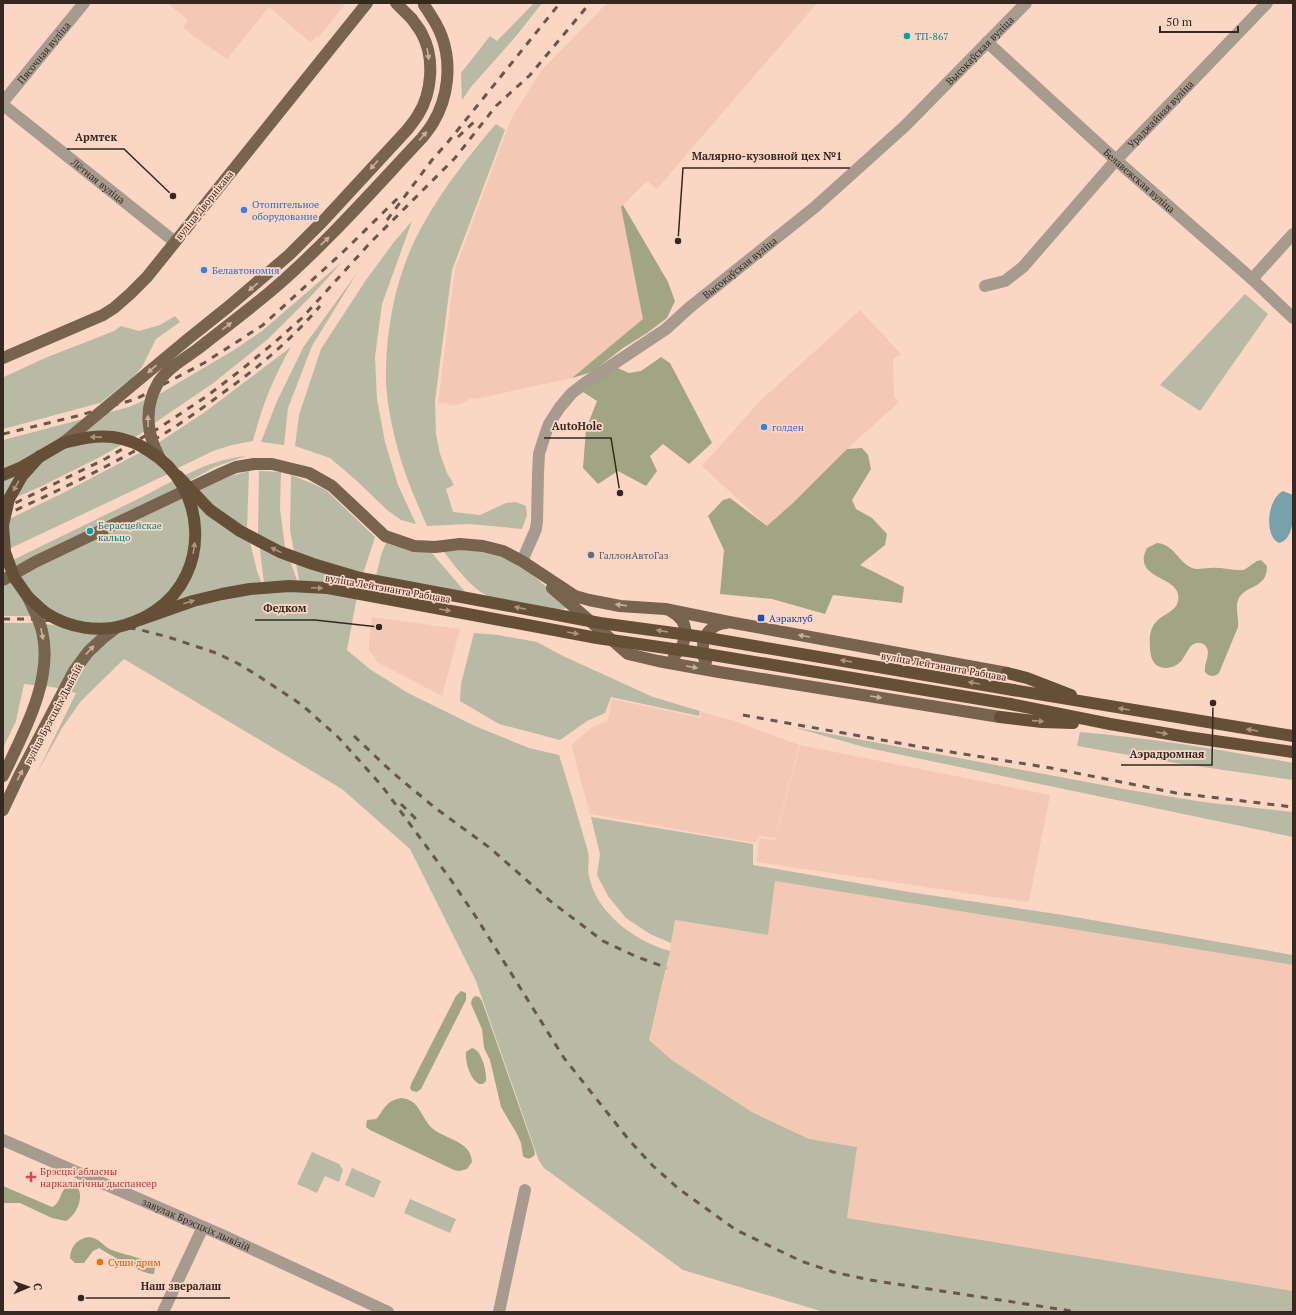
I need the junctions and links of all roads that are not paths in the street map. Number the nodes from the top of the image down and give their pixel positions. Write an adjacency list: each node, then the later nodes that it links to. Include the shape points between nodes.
1 (84, 3): 8 (street, Пясочная вуліца)
2 (366, 3): 11 (main road, вуліца Дворнікава)
3 (396, 3): 16 (main road, one-way to 16, bridge, via 423,34 430,66 425,101 407,130 289,255)
4 (1026, 3): 7 (street, Высокаўская вуліца)
5 (1267, 3): 9 (street, Ураджайная вуліца)
6 (423, 4): 18 (main road, one-way to 6, bridge, via 152,441 148,422 152,394 159,381 237,319 299,265 344,221 433,124 446,91 447,56 435,21)
7 (987, 42): 9 (street, Белавежская вуліца); 21 (street, Высокаўская вуліца, via 905,126 814,207 666,329 572,393 550,424 539,454 537,521)
8 (3, 104): 11 (street, Лётная вуліца)
9 (1116, 160): 12 (street, Белавежская вуліца); 13 (street, Ураджайная вуліца, via 1023,267 1005,282)
10 (1293, 234): 12 (street)
11 (175, 242): 15 (main road, вуліца Дворнікава, via 147,277 114,308 86,323)
12 (1252, 279): 14 (street, Белавежская вуліца)
13 (985, 286)
14 (1293, 318)
15 (3, 358)
16 (62, 443): 17 (highway, вуліца Лейтэнанта Рабцава); 18 (highway, вуліца Лейтэнанта Рабцава, one-way to 16, bridge, via 138,444 113,437 88,437)
17 (40, 456): 19 (highway, вуліца Лейтэнанта Рабцава, bridge); 23 (highway, one-way to 23, bridge, via 22,476 9,499 3,525)
18 (160, 458): 20 (highway, вуліца Лейтэнанта Рабцава, bridge)
19 (3, 475)
20 (178, 476): 26 (highway, one-way to 20, bridge, via 156,611 170,598 181,584 193,554 196,530 193,511); 32 (highway, вуліца Лейтэнанта Рабцава, one-way to 20, bridge, via 696,636 600,623 360,578 280,552 240,531 210,510)
21 (522, 561): 23 (main road, via 503,551 483,546 460,544 428,547 396,541 385,536 332,486 309,473 272,464 254,464 222,473 35,562); 25 (main road, вуліца Лейтэнанта Рабцава, one-way to 21, via 620,606 575,596); 29 (main road, via 628,654)
22 (3, 565): 23 (highway)
23 (9, 579): 24 (highway)
24 (28, 597): 28 (highway, bridge, via 46,613 68,624 92,629); 37 (main road, вуліца Брэсцкіх Дывізій, one-way to 37, bridge, via 42,632 42,674 38,698)
25 (666, 609): 27 (main road, вуліца Лейтэнанта Рабцава); 29 (main road, via 684,621 686,632 683,646 675,656)
26 (139, 620): 28 (highway, bridge); 34 (highway, вуліца Лейтэнанта Рабцава, one-way to 34, bridge, via 193,601 250,589 289,586 328,588 597,638 1010,704)
27 (729, 622): 30 (main road, via 712,627 702,644 703,658 710,667); 31 (main road, вуліца Лейтэнанта Рабцава, one-way to 27)
28 (116, 628): 38 (main road, вуліца Брэсцкіх Дывізій, one-way to 28, via 74,671 88,652)
29 (658, 662): 30 (main road, one-way to 30)
30 (719, 672): 33 (main road, one-way to 33)
31 (1007, 673): 32 (highway, via 1049,686)
32 (1090, 704): 35 (highway, вуліца Лейтэнанта Рабцава, one-way to 32)
33 (1000, 717): 34 (highway, one-way to 34, via 1042,722)
34 (1110, 724): 36 (highway, вуліца Лейтэнанта Рабцава, one-way to 36)
35 (1292, 734): 36 (street)
36 (1288, 751)
37 (3, 776)
38 (3, 810)
39 (3, 1140): 41 (street, завулак Брэсцкіх дывізій)
40 (525, 1190): 42 (street)
41 (203, 1227): 43 (street); 44 (street, завулак Брэсцкіх дывізій)
42 (500, 1307): 45 (street)
43 (163, 1312)
44 (388, 1312)
45 (493, 1312)

